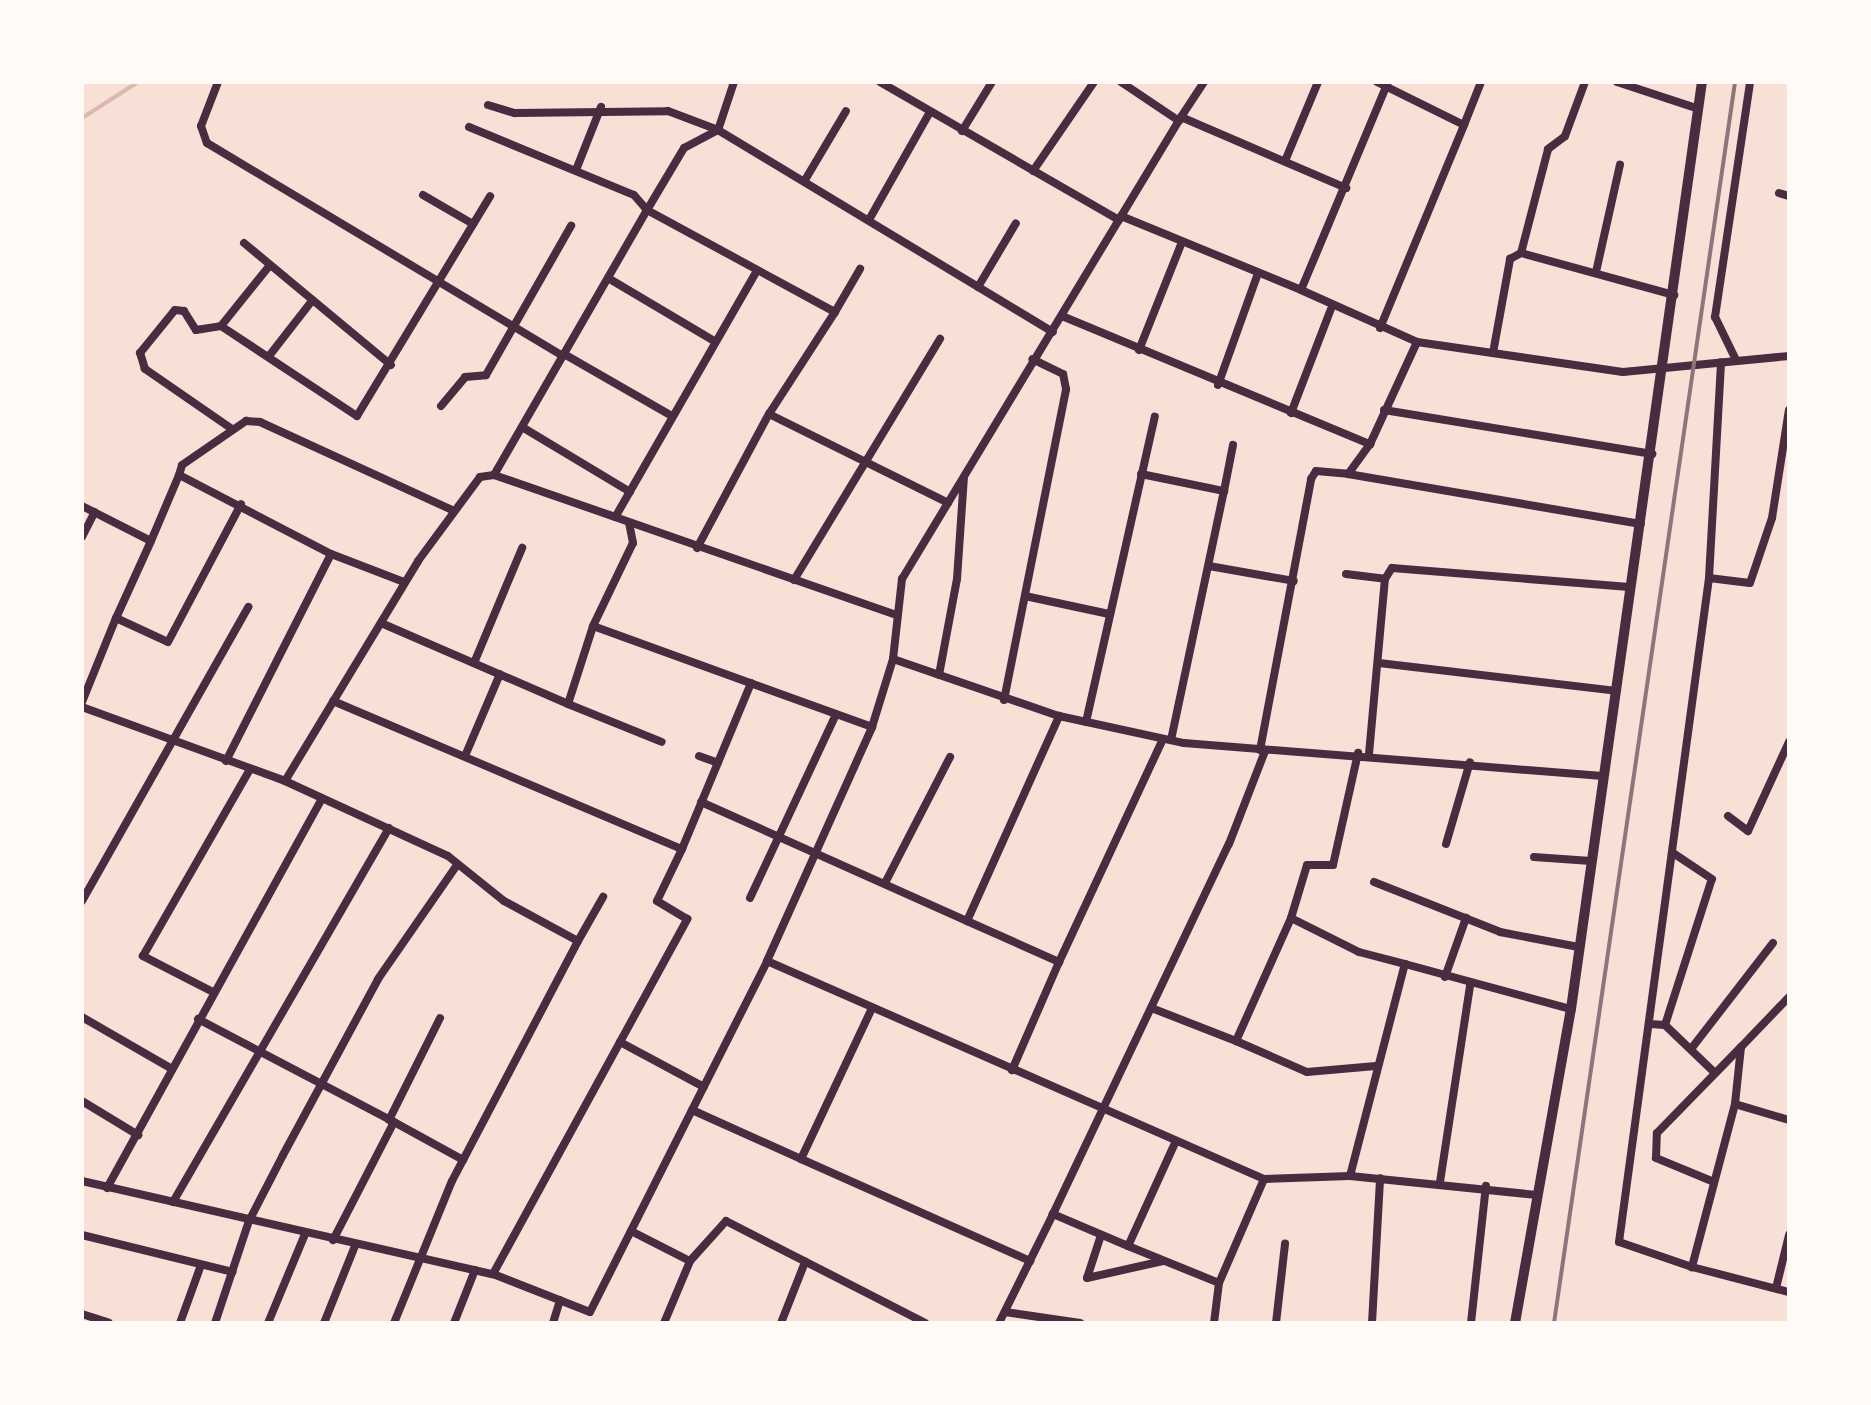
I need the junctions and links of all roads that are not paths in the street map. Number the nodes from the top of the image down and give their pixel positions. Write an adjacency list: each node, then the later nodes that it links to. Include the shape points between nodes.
1 (218, 82): 48 (street, via 201,126 207,143)
2 (734, 82): 23 (street)
3 (880, 82): 19 (street)
4 (992, 82): 24 (street)
5 (1094, 82): 28 (street)
6 (1121, 82): 20 (street)
7 (1204, 82): 20 (street)
8 (1318, 82): 25 (street)
9 (1481, 82): 21 (street)
10 (1585, 82): 41 (street, via 1565,136 1548,149)
11 (1617, 82): 17 (street)
12 (1702, 82): 17 (street)
13 (1750, 82): 69 (street, via 1715,317)
14 (1384, 83): 21 (street); 30 (street)
15 (488, 105): 16 (street, via 515,113)
16 (601, 107): 23 (street, via 668,111); 27 (street)
17 (1699, 109): 51 (street)
18 (846, 111): 29 (street)
19 (930, 112): 24 (street); 34 (street)
20 (1180, 119): 25 (street); 35 (street)
21 (1464, 125): 58 (street)
22 (469, 127): 27 (street)
23 (718, 130): 29 (street); 33 (street, via 684,148)
24 (962, 131): 28 (street)
25 (1285, 161): 30 (street)
26 (1620, 165): 44 (street)
27 (576, 170): 33 (street, via 634,195)
28 (1033, 171): 35 (street)
29 (805, 180): 34 (street)
30 (1346, 188): 50 (street)
31 (423, 195): 37 (street)
32 (490, 196): 37 (street)
33 (647, 210): 46 (street); 47 (street)
34 (870, 218): 49 (street)
35 (1120, 218): 39 (street); 55 (street)
36 (1016, 223): 49 (street)
37 (473, 224): 48 (street)
38 (571, 226): 57 (street)
39 (1182, 242): 45 (street); 63 (street)
40 (244, 243): 42 (street)
41 (1521, 253): 44 (street); 64 (street, via 1510,259)
42 (270, 265): 52 (street); 56 (street)
43 (860, 269): 54 (street)
44 (1596, 272): 51 (street)
45 (1258, 273): 50 (street); 73 (street)
46 (755, 274): 54 (street); 61 (street)
47 (608, 278): 61 (street); 65 (street)
48 (436, 284): 57 (street); 71 (street)
49 (978, 287): 59 (street)
50 (1301, 290): 53 (street)
51 (1674, 295): 72 (street)
52 (311, 302): 66 (street); 71 (street)
53 (1331, 309): 58 (street); 77 (street)
54 (835, 312): 78 (street)
55 (1062, 316): 59 (street); 63 (street)
56 (221, 326): 66 (street); 82 (street, via 196,330 175,310 140,353 145,369)
57 (514, 328): 65 (street); 74 (street, via 486,375 465,377)
58 (1380, 328): 62 (street)
59 (1053, 332): 68 (street)
60 (940, 339): 86 (street)
61 (714, 341): 79 (street)
62 (1417, 342): 64 (street); 75 (street)
63 (1139, 350): 73 (street)
64 (1493, 353): 72 (street)
65 (564, 355): 79 (street); 81 (street)
66 (269, 356): 71 (street, via 357,416)
67 (1789, 356): 69 (street)
68 (1032, 359): 87 (street); 115 (street, via 1063,374 1066,389)
69 (1736, 360): 70 (street)
70 (1721, 362): 72 (street); 109 (street)
71 (391, 365)
72 (1664, 373): 85 (street)
73 (1218, 385): 77 (street)
74 (441, 406)
75 (1384, 410): 83 (street); 85 (street)
76 (1789, 410): 109 (street, via 1772,518 1750,583)
77 (1291, 413): 83 (street)
78 (769, 414): 86 (street); 105 (street)
79 (670, 415): 93 (street)
80 (1155, 417): 88 (street)
81 (522, 427): 91 (street); 93 (street)
82 (232, 429): 90 (street, via 182,465); 97 (street, via 260,422)
83 (1370, 444): 89 (street)
84 (1233, 445): 92 (street)
85 (1653, 454): 101 (street)
86 (861, 464): 94 (street); 111 (street)
87 (964, 473): 94 (street); 126 (street, via 957,579)
88 (1141, 474): 92 (street); 118 (street)
89 (1348, 474): 101 (street); 112 (street, via 1316,471 1311,479)
90 (179, 475): 95 (street); 103 (street)
91 (494, 475): 97 (street, via 480,477); 99 (street)
92 (1224, 491): 107 (street)
93 (630, 492): 99 (street)
94 (948, 503): 117 (street, via 902,579)
95 (241, 504): 106 (street); 119 (street, via 168,642)
96 (82, 506): 98 (street)
97 (452, 510): 113 (street)
98 (95, 512): 102 (street); 103 (street)
99 (615, 517): 100 (street)
100 (629, 523): 105 (street); 121 (street, via 633,543)
101 (1641, 524): 114 (street)
102 (82, 537)
103 (151, 541): 119 (street)
104 (522, 548): 123 (street)
105 (697, 548): 111 (street)
106 (331, 554): 113 (street); 147 (street)
107 (1209, 566): 112 (street); 138 (street)
108 (1346, 574): 110 (street)
109 (1709, 578): 163 (street)
110 (1385, 579): 114 (street, via 1402,565); 124 (street)
111 (794, 580): 117 (street)
112 (1294, 581): 141 (street)
113 (404, 582): 120 (street)
114 (1629, 587): 128 (street)
115 (1025, 596): 118 (street); 129 (street)
116 (248, 607): 137 (street)
117 (894, 614): 122 (street)
118 (1109, 614): 135 (street)
119 (116, 618): 131 (street)
120 (381, 623): 123 (street); 130 (street)
121 (593, 626): 127 (street); 132 (street)
122 (893, 659): 126 (street); 136 (street)
123 (474, 663): 125 (street)
124 (1379, 663): 128 (street); 143 (street)
125 (500, 674): 132 (street); 144 (street)
126 (939, 675): 129 (street)
127 (751, 683): 133 (street); 149 (street)
128 (1616, 691): 153 (street)
129 (1004, 700): 134 (street)
130 (333, 701): 144 (street); 154 (street)
131 (82, 704): 137 (street)
132 (568, 704): 139 (street)
133 (836, 714): 136 (street); 159 (street)
134 (1059, 716): 135 (street); 174 (street)
135 (1086, 722): 138 (street)
136 (872, 727): 162 (street)
137 (171, 739): 147 (street); 171 (street)
138 (1167, 740): 141 (street); 179 (street)
139 (662, 742)
140 (1789, 742): 150 (street)
141 (1262, 750): 142 (street); 186 (street)
142 (1358, 753): 143 (street); 172 (street, via 1333,865 1307,865)
143 (1369, 754): 148 (street)
144 (465, 756): 161 (street)
145 (699, 756): 149 (street)
146 (950, 757): 168 (street)
147 (226, 761): 151 (street)
148 (1470, 762): 153 (street); 160 (street)
149 (718, 763): 156 (street)
150 (1779, 766): 152 (street); 157 (street, via 1748,831)
151 (250, 769): 154 (street); 183 (street, via 143,956)
152 (1789, 772)
153 (1603, 776): 165 (street)
154 (285, 781): 155 (street)
155 (322, 798): 158 (street); 183 (street)
156 (701, 802): 159 (street); 161 (street)
157 (1728, 816)
158 (389, 828): 166 (street); 197 (street)
159 (779, 836): 162 (street); 170 (street)
160 (1446, 844)
161 (682, 849): 194 (street, via 657,901 687,919)
162 (816, 852): 168 (street); 178 (street)
163 (1673, 853): 191 (street); 192 (street, via 1712,879)
164 (1534, 857): 165 (street)
165 (1591, 861): 177 (street)
166 (457, 865): 175 (street); 202 (street, via 378,979)
167 (1374, 882): 173 (street)
168 (885, 883): 174 (street)
169 (603, 897): 175 (street)
170 (750, 898)
171 (82, 901)
172 (1291, 918): 180 (street, via 1359,952); 193 (street)
173 (1466, 918): 177 (street); 181 (street)
174 (967, 921): 179 (street)
175 (578, 941): 213 (street)
176 (1773, 943): 196 (street)
177 (1579, 947): 187 (street)
178 (767, 961): 185 (street); 203 (street)
179 (1059, 962): 200 (street)
180 (1405, 964): 181 (street); 198 (street)
181 (1445, 977): 182 (street)
182 (1470, 985): 187 (street); 218 (street)
183 (213, 992): 190 (street)
184 (1789, 997): 195 (street)
185 (872, 1008): 200 (street); 212 (street)
186 (1154, 1009): 193 (street); 207 (street)
187 (1571, 1009): 222 (street)
188 (82, 1017): 199 (street)
189 (440, 1018): 209 (street)
190 (198, 1019): 197 (street); 199 (street)
191 (1650, 1024): 192 (street); 241 (street, via 1619,1242)
192 (1665, 1025): 196 (street)
193 (1236, 1041): 198 (street, via 1307,1072)
194 (620, 1042): 203 (street); 244 (street)
195 (1741, 1047): 201 (street); 205 (street)
196 (1691, 1049): 201 (street)
197 (257, 1052): 202 (street); 223 (street)
198 (1376, 1066): 214 (street)
199 (172, 1069): 210 (street)
200 (1012, 1070): 207 (street)
201 (1714, 1072): 219 (street, via 1663,1122 1656,1158)
202 (320, 1087): 209 (street); 225 (street)
203 (704, 1087): 206 (street)
204 (82, 1101): 210 (street)
205 (1735, 1104): 208 (street); 219 (street)
206 (692, 1110): 212 (street); 226 (street)
207 (1106, 1112): 211 (street); 224 (street)
208 (1789, 1120)
209 (392, 1121): 213 (street); 231 (street)
210 (138, 1135): 221 (street)
211 (1175, 1143): 216 (street); 234 (street)
212 (801, 1159): 238 (street)
213 (463, 1160): 235 (street)
214 (1350, 1176): 215 (street); 216 (street)
215 (1380, 1178): 218 (street); 267 (street)
216 (1264, 1179): 245 (street)
217 (82, 1181): 221 (street)
218 (1440, 1182): 220 (street)
219 (1714, 1182): 241 (street)
220 (1486, 1186): 222 (street); 268 (street)
221 (107, 1188): 223 (street)
222 (1537, 1195): 269 (street)
223 (173, 1202): 225 (street)
224 (1053, 1214): 229 (street); 238 (street)
225 (249, 1221): 227 (street); 243 (street)
226 (631, 1231): 237 (street); 248 (street, via 590,1312)
227 (305, 1234): 231 (street); 255 (street)
228 (82, 1235): 240 (street)
229 (1101, 1235): 234 (street); 236 (street, via 1087,1278)
230 (1789, 1235): 246 (street)
231 (333, 1240): 233 (street)
232 (1285, 1244): 266 (street)
233 (355, 1246): 235 (street); 256 (street)
234 (1128, 1246): 236 (street)
235 (418, 1259): 242 (street); 257 (street)
236 (1163, 1260): 245 (street)
237 (690, 1261): 239 (street, via 726,1221); 260 (street)
238 (1030, 1261): 249 (street)
239 (805, 1262): 261 (street); 262 (street)
240 (201, 1265): 243 (street); 253 (street)
241 (1692, 1267): 246 (street)
242 (475, 1270): 244 (street); 258 (street)
243 (233, 1272): 254 (street)
244 (493, 1274): 248 (street)
245 (1219, 1283): 265 (street)
246 (1776, 1288): 247 (street)
247 (1789, 1292)
248 (560, 1300): 259 (street)
249 (1005, 1312): 251 (street); 263 (street)
250 (82, 1314): 252 (street)
251 (1059, 1322): 264 (street)
252 (109, 1323)
253 (180, 1323)
254 (215, 1323)
255 (268, 1323)
256 (324, 1323)
257 (394, 1323)
258 (454, 1323)
259 (553, 1323)
260 (664, 1323)
261 (781, 1323)
262 (925, 1323)
263 (999, 1323)
264 (1080, 1323)
265 (1214, 1323)
266 (1276, 1323)
267 (1372, 1323)
268 (1471, 1323)
269 (1515, 1323)

